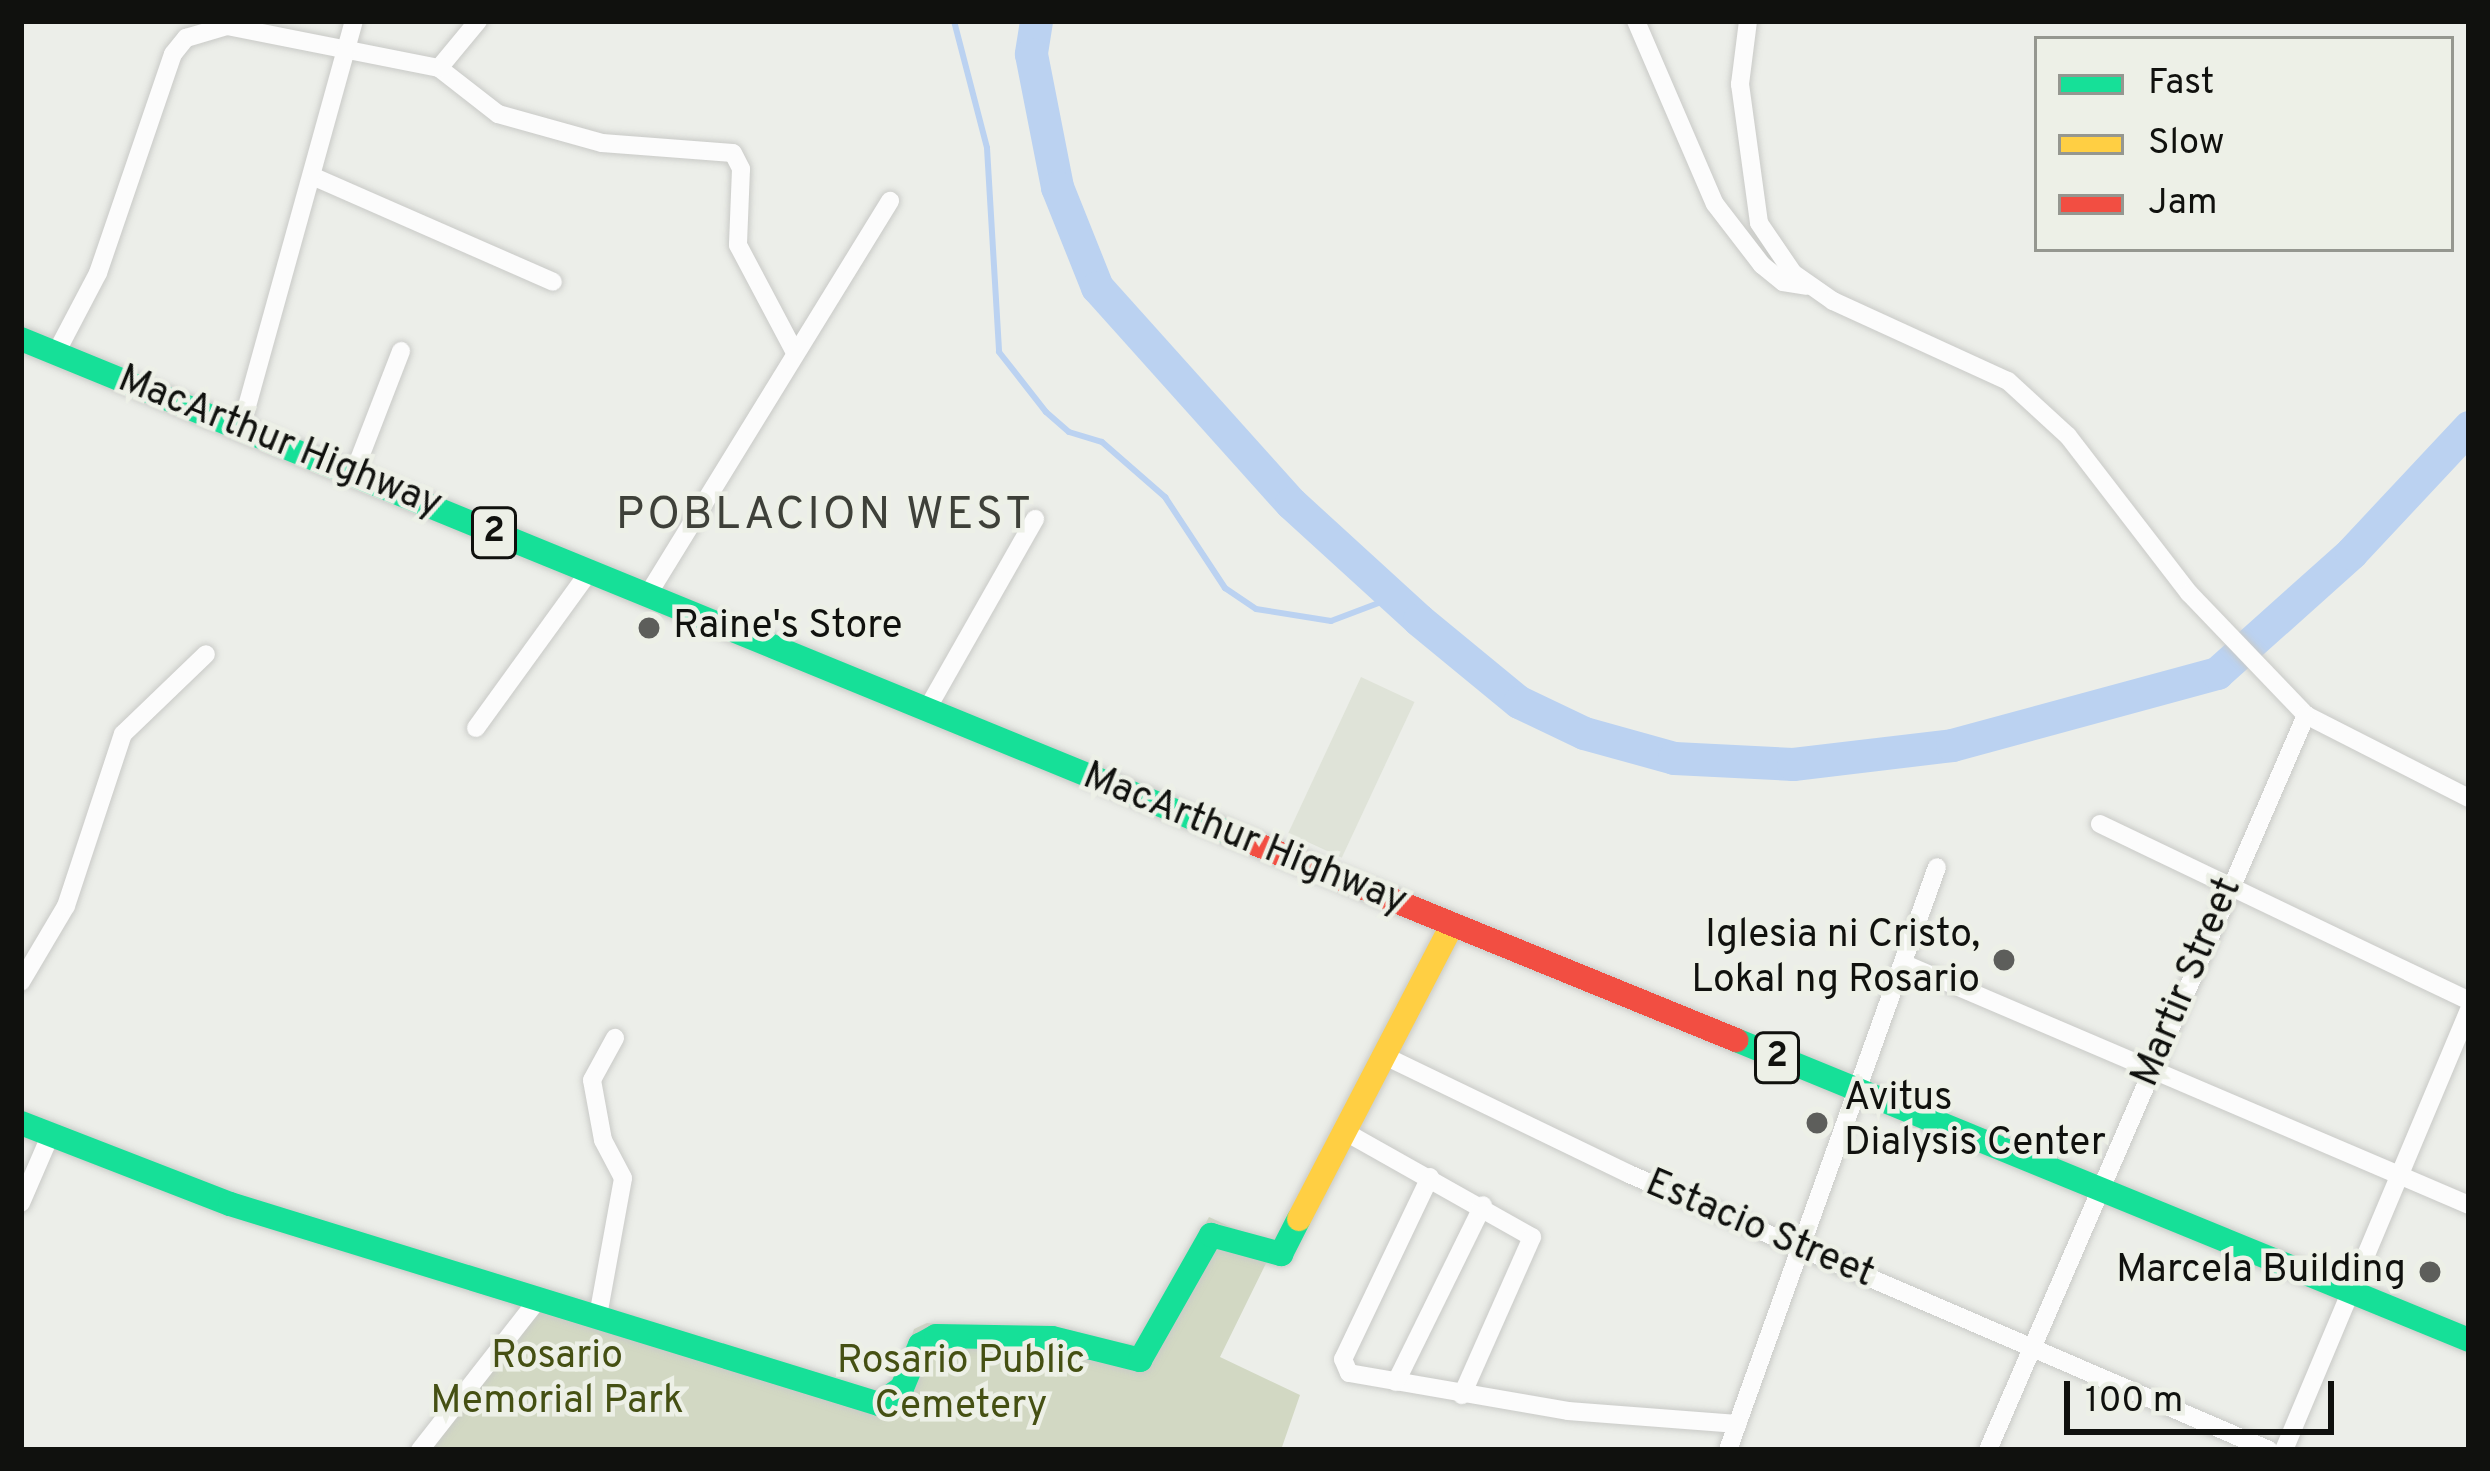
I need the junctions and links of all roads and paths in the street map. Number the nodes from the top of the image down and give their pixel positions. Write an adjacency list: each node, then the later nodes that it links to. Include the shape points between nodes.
1 (354, 21): 5 (street)
2 (478, 21): 6 (street)
3 (1636, 21): 10 (street, via 1715,205 1762,265 1783,282)
4 (1748, 21): 10 (street, via 1740,84 1759,223)
5 (352, 50): 6 (street); 7 (street); 14 (street, via 227,26 186,38 173,54 98,273)
6 (439, 68): 12 (street, via 498,114 602,143 734,153 741,169 738,245)
7 (313, 176): 9 (street); 15 (street)
8 (890, 201): 12 (street)
9 (554, 282)
10 (1807, 286): 22 (street, via 2008,381 2038,405 2189,593)
11 (21, 339): 14 (main road, MacArthur Highway / 2)
12 (793, 350): 19 (street)
13 (401, 351): 16 (street)
14 (56, 353): 15 (main road, MacArthur Highway / 2)
15 (241, 428): 16 (main road, MacArthur Highway / 2)
16 (353, 475): 18 (main road, MacArthur Highway / 2)
17 (1035, 518): 21 (street)
18 (589, 572): 19 (main road, MacArthur Highway / 2); 23 (street)
19 (647, 596): 21 (main road, MacArthur Highway / 2)
20 (206, 654): 30 (street, via 123,734 66,906)
21 (926, 711): 28 (main road, MacArthur Highway / 2)
22 (2306, 715): 24 (street); 27 (street, Martir Street)
23 (476, 728)
24 (2469, 798)
25 (2100, 824): 27 (street)
26 (1937, 867): 29 (street)
27 (2230, 885): 31 (street); 34 (street, Martir Street)
28 (1452, 926): 33 (main road); 35 (main road, MacArthur Highway / 2)
29 (1907, 965): 34 (street); 35 (street)
30 (21, 982)
31 (2469, 1005): 39 (street)
32 (615, 1038): 48 (street, via 592,1080 604,1144 623,1178)
33 (1389, 1058): 37 (main road); 45 (street, Estacio Street)
34 (2151, 1071): 39 (street); 41 (street, Martir Street)
35 (1856, 1090): 41 (main road, MacArthur Highway / 2); 45 (street)
36 (21, 1123): 38 (main road)
37 (1349, 1134): 40 (street); 48 (main road, via 1281,1254 1211,1235 1140,1360 1052,1338 937,1336 920,1345 895,1396 870,1404)
38 (50, 1136): 42 (street); 47 (main road, via 212,1198)
39 (2397, 1174): 44 (street); 46 (street)
40 (1430, 1177): 43 (street); 51 (street, via 1343,1358 1354,1376)
41 (2103, 1189): 46 (main road, MacArthur Highway / 2); 50 (street, Martir Street)
42 (21, 1203)
43 (1483, 1205): 51 (street); 52 (street, via 1523,1227 1532,1243)
44 (2469, 1205)
45 (1801, 1250): 50 (street, Estacio Street); 53 (street)
46 (2352, 1292): 49 (main road, MacArthur Highway / 2); 58 (street)
47 (539, 1298): 48 (main road); 54 (street)
48 (598, 1316)
49 (2469, 1340)
50 (2035, 1348): 56 (street, Martir Street); 57 (street, Estacio Street)
51 (1396, 1382): 52 (street)
52 (1462, 1395): 53 (street, via 1675,1425)
53 (1738, 1424): 55 (street)
54 (420, 1450)
55 (1728, 1450)
56 (1988, 1450)
57 (2269, 1450)
58 (2284, 1450)

